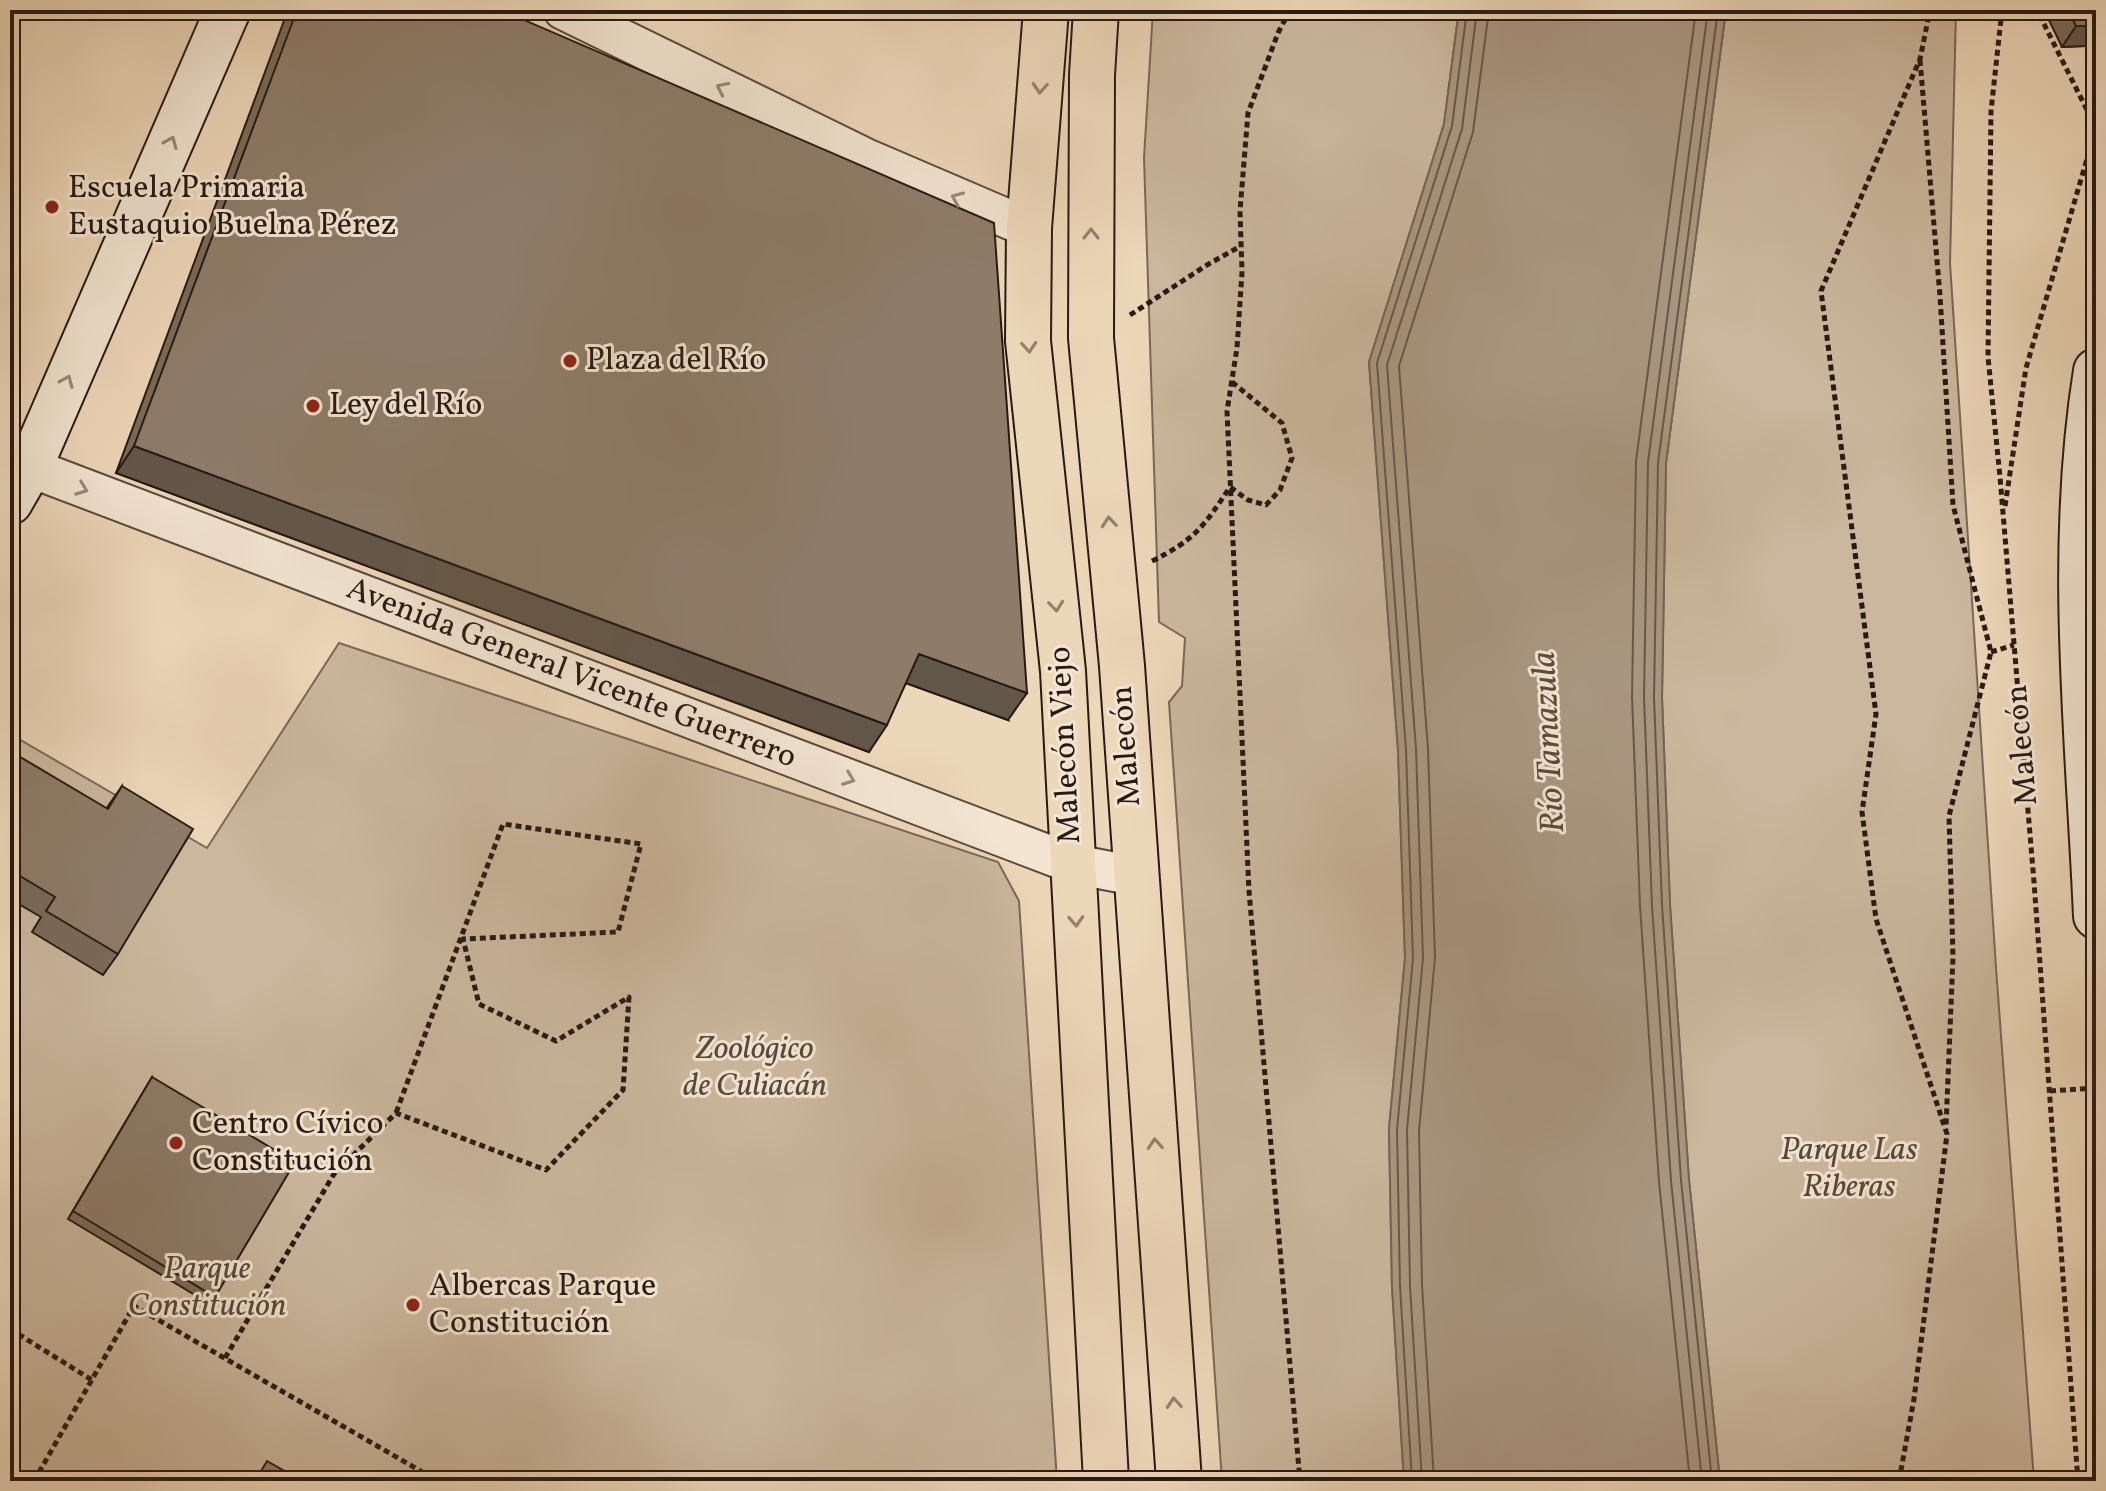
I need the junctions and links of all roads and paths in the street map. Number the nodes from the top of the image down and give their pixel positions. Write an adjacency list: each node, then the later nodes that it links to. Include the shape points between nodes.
1 (228, 10): 15 (main road, one-way to 1)
2 (563, 10): 10 (street, one-way to 2, via 868,159)
3 (1046, 10): 10 (main road, Malecón Viejo, one-way to 10)
4 (1096, 10): 12 (main road, Malecón, one-way to 4)
5 (1290, 10): 11 (path, via 1248,113)
6 (1930, 10): 9 (path)
7 (2002, 10): 17 (path, Malecón, via 1991,111 1988,357)
8 (2037, 10): 17 (path, via 2096,128 2026,368)
9 (1920, 59): 20 (path, via 1953,505); 28 (path, via 1821,291 1876,714 1862,812 1876,919)
10 (1029, 228): 12 (main road, via 1053,251); 22 (main road, Malecón Viejo, one-way to 22, via 1028,341 1063,671)
11 (1239, 247): 12 (path); 14 (path, via 1242,272)
12 (1091, 338): 18 (main road, Malecón, one-way to 12)
13 (2096, 371): 21 (main road, via 2080,524 2080,637)
14 (1232, 382): 16 (path, via 1227,411); 16 (path, via 1282,423 1292,458 1280,490 1266,505)
15 (16, 477): 22 (street, Avenida General Vicente Guerrero, one-way to 22)
16 (1230, 487): 18 (path, via 1202,529 1174,550); 36 (path, via 1249,891)
17 (2003, 515): 19 (path, Malecón)
18 (1114, 579): 23 (main road, Malecón)
19 (2014, 645): 20 (path); 26 (path, Malecón)
20 (1991, 652): 28 (path, via 1949,816 1953,957)
21 (2093, 792): 24 (main road)
22 (1073, 864): 23 (street, Avenida General Vicente Guerrero); 34 (main road, Malecón Viejo, one-way to 34)
23 (1136, 876): 35 (main road, Malecón, one-way to 23)
24 (2096, 916)
25 (2096, 1088): 26 (path)
26 (2050, 1091): 38 (path, Malecón)
27 (396, 1113): 27 (path, via 546,1170 623,1090 629,997 556,1041 479,1004 463,939 618,932 641,844 503,824); 30 (path, via 334,1174)
28 (1946, 1130): 37 (path)
29 (10, 1329): 31 (path)
30 (225, 1358): 31 (path, via 134,1306); 33 (path)
31 (92, 1380): 32 (path)
32 (34, 1481)
33 (438, 1481)
34 (1106, 1481)
35 (1179, 1481)
36 (1300, 1481)
37 (1899, 1481)
38 (2078, 1481)

